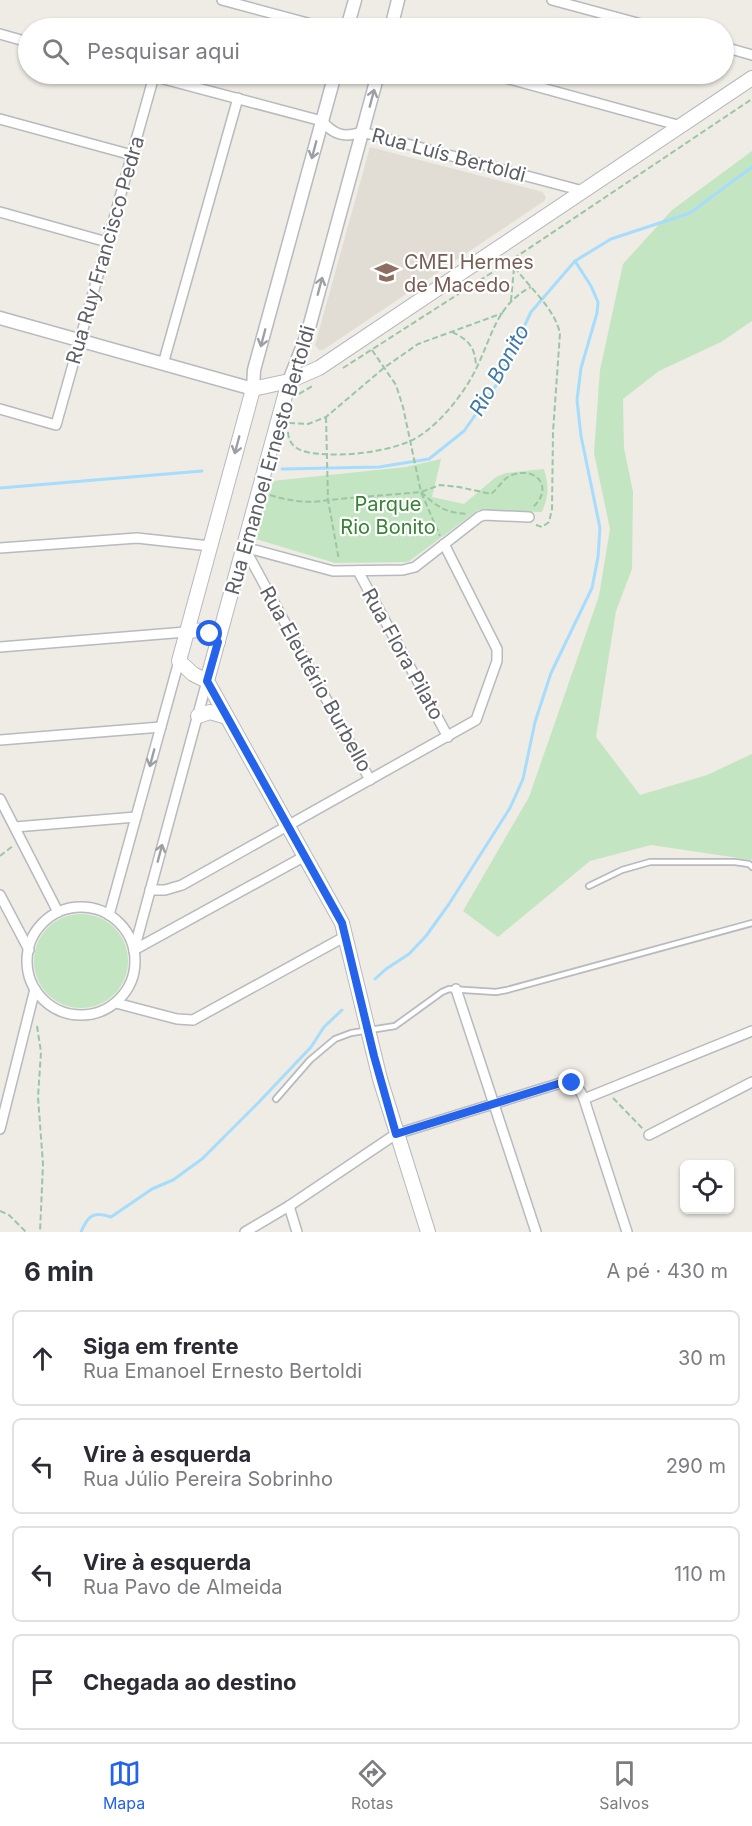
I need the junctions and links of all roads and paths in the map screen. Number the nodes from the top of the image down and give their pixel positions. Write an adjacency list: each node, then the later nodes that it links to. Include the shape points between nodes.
1 (222, 0): 5 (street)
2 (355, 0): 6 (street)
3 (398, 0): 7 (street)
4 (552, 0): 8 (street)
5 (289, 18)
6 (350, 18)
7 (394, 18)
8 (619, 18)
9 (0, 34): 10 (street)
10 (18, 39)
11 (734, 50): 12 (street)
12 (752, 55)
13 (752, 78): 23 (main road)
14 (148, 84): 25 (street, Rua Ruy Francisco Pedra)
15 (184, 84): 19 (street, Rua Luís Bertoldi)
16 (332, 84): 22 (street, Rua Emanoel Ernesto Bertoldi)
17 (375, 84): 24 (street, Rua Emanoel Ernesto Bertoldi, one-way to 17)
18 (527, 84): 23 (street)
19 (238, 98): 22 (street, Rua Luís Bertoldi); 38 (street)
20 (752, 99): 29 (path)
21 (0, 119): 25 (street)
22 (322, 121): 24 (street, Rua Luís Bertoldi, via 334,133); 44 (street, Rua Emanoel Ernesto Bertoldi, one-way to 44, via 254,370)
23 (681, 126): 26 (main road)
24 (362, 132): 26 (street, Rua Luís Bertoldi); 42 (street, Rua Emanoel Ernesto Bertoldi, one-way to 24, via 307,335)
25 (132, 155): 28 (street, Rua Ruy Francisco Pedra)
26 (583, 191): 42 (main road, via 319,368)
27 (0, 212): 28 (street)
28 (107, 242): 36 (street, Rua Ruy Francisco Pedra)
29 (510, 261): 30 (path); 37 (path)
30 (514, 268): 31 (path); 32 (path)
31 (531, 287): 32 (path); 53 (path, via 548,307 560,333 552,509 549,522 542,527 532,523)
32 (510, 302): 33 (path)
33 (503, 313): 35 (path); 40 (path)
34 (0, 318): 36 (street)
35 (452, 332): 39 (path, via 418,344); 40 (path, via 471,343)
36 (80, 340): 38 (street); 46 (street, Rua Ruy Francisco Pedra, via 56,424)
37 (372, 350): 39 (path); 41 (path)
38 (163, 364): 44 (street)
39 (386, 367): 47 (path); 48 (path, via 404,407)
40 (476, 369): 48 (path, via 456,402)
41 (337, 372)
42 (289, 381): 44 (main road); 50 (main road, Rua Emanoel Ernesto Bertoldi)
43 (320, 382): 45 (path, via 303,390)
44 (253, 389): 56 (main road, Rua Emanoel Ernesto Bertoldi, one-way to 56)
45 (294, 400)
46 (0, 409)
47 (326, 417): 49 (path); 49 (path, via 308,424 287,422 288,439 298,450)
48 (410, 441): 49 (path, via 376,451); 51 (path)
49 (327, 454): 52 (path)
50 (259, 492): 52 (path, via 286,500); 57 (main road, Rua Emanoel Ernesto Bertoldi)
51 (421, 492): 52 (path); 53 (path, via 440,486 491,494 508,476 532,474 543,487 540,500); 54 (path, via 435,505 453,513); 55 (path)
52 (328, 500): 60 (path)
53 (527, 513): 55 (street, via 478,517)
54 (476, 514)
55 (444, 544): 59 (street, via 410,570); 69 (street, via 497,649 497,661 476,720)
56 (210, 546): 58 (street, via 137,538); 61 (main road, Rua Emanoel Ernesto Bertoldi)
57 (243, 547): 60 (street); 62 (main road, Rua Emanoel Ernesto Bertoldi); 71 (street, Rua Eleutério Burbello)
58 (0, 548)
59 (358, 571): 60 (street); 69 (street, Rua Flora Pilato)
60 (341, 572)
61 (186, 632): 62 (main road, via 206,631); 63 (street); 64 (main road, Rua Emanoel Ernesto Bertoldi)
62 (218, 642): 65 (main road, Rua Emanoel Ernesto Bertoldi)
63 (0, 647)
64 (178, 661): 65 (main road); 68 (street, Rua Emanoel Ernesto Bertoldi)
65 (207, 681): 66 (street, Rua Emanoel Ernesto Bertoldi); 67 (main road)
66 (198, 716): 67 (main road, via 210,712); 81 (street, Rua Emanoel Ernesto Bertoldi, one-way to 66)
67 (227, 717): 74 (main road)
68 (160, 727): 70 (street); 73 (street, Rua Emanoel Ernesto Bertoldi, one-way to 73)
69 (448, 736): 71 (street)
70 (0, 740)
71 (370, 780): 74 (street)
72 (0, 799): 75 (street)
73 (136, 817): 75 (street); 84 (street, Rua Emanoel Ernesto Bertoldi)
74 (288, 826): 78 (main road); 81 (street, via 182,885)
75 (15, 827): 76 (street)
76 (21, 840): 77 (path); 83 (street)
77 (0, 856)
78 (305, 856): 86 (main road); 88 (street)
79 (752, 867): 80 (lane, via 735,862 650,862)
80 (589, 886)
81 (150, 890): 88 (street, Rua Emanoel Ernesto Bertoldi)
82 (0, 895): 87 (street)
83 (58, 912): 84 (street, via 75,907 93,908); 87 (street, via 34,935)
84 (109, 915): 88 (street, via 121,924)
85 (752, 923): 90 (lane, via 507,990)
86 (346, 936): 91 (street, via 193,1020); 93 (main road)
87 (29, 950): 89 (street, via 28,964)
88 (134, 950): 91 (street, via 132,979)
89 (35, 989): 91 (street, via 58,1010 72,1014 88,1015); 92 (street)
90 (456, 989): 93 (lane, via 442,992 395,1026); 99 (street)
91 (116, 1003)
92 (31, 1006): 100 (street); 106 (path, via 41,1052)
93 (368, 1031): 97 (lane, via 343,1035 324,1047); 101 (main road)
94 (752, 1031): 96 (street)
95 (752, 1082): 102 (street)
96 (605, 1090): 98 (street); 102 (path)
97 (276, 1099)
98 (584, 1099): 99 (street, via 578,1087 564,1082); 111 (street)
99 (494, 1103): 101 (street); 110 (street)
100 (0, 1129)
101 (396, 1134): 103 (street); 109 (main road)
102 (649, 1135)
103 (289, 1206): 107 (street); 108 (street)
104 (0, 1211): 105 (path)
105 (26, 1232)
106 (40, 1232)
107 (245, 1232)
108 (297, 1232)
109 (428, 1232)
110 (536, 1232)
111 (627, 1232)

